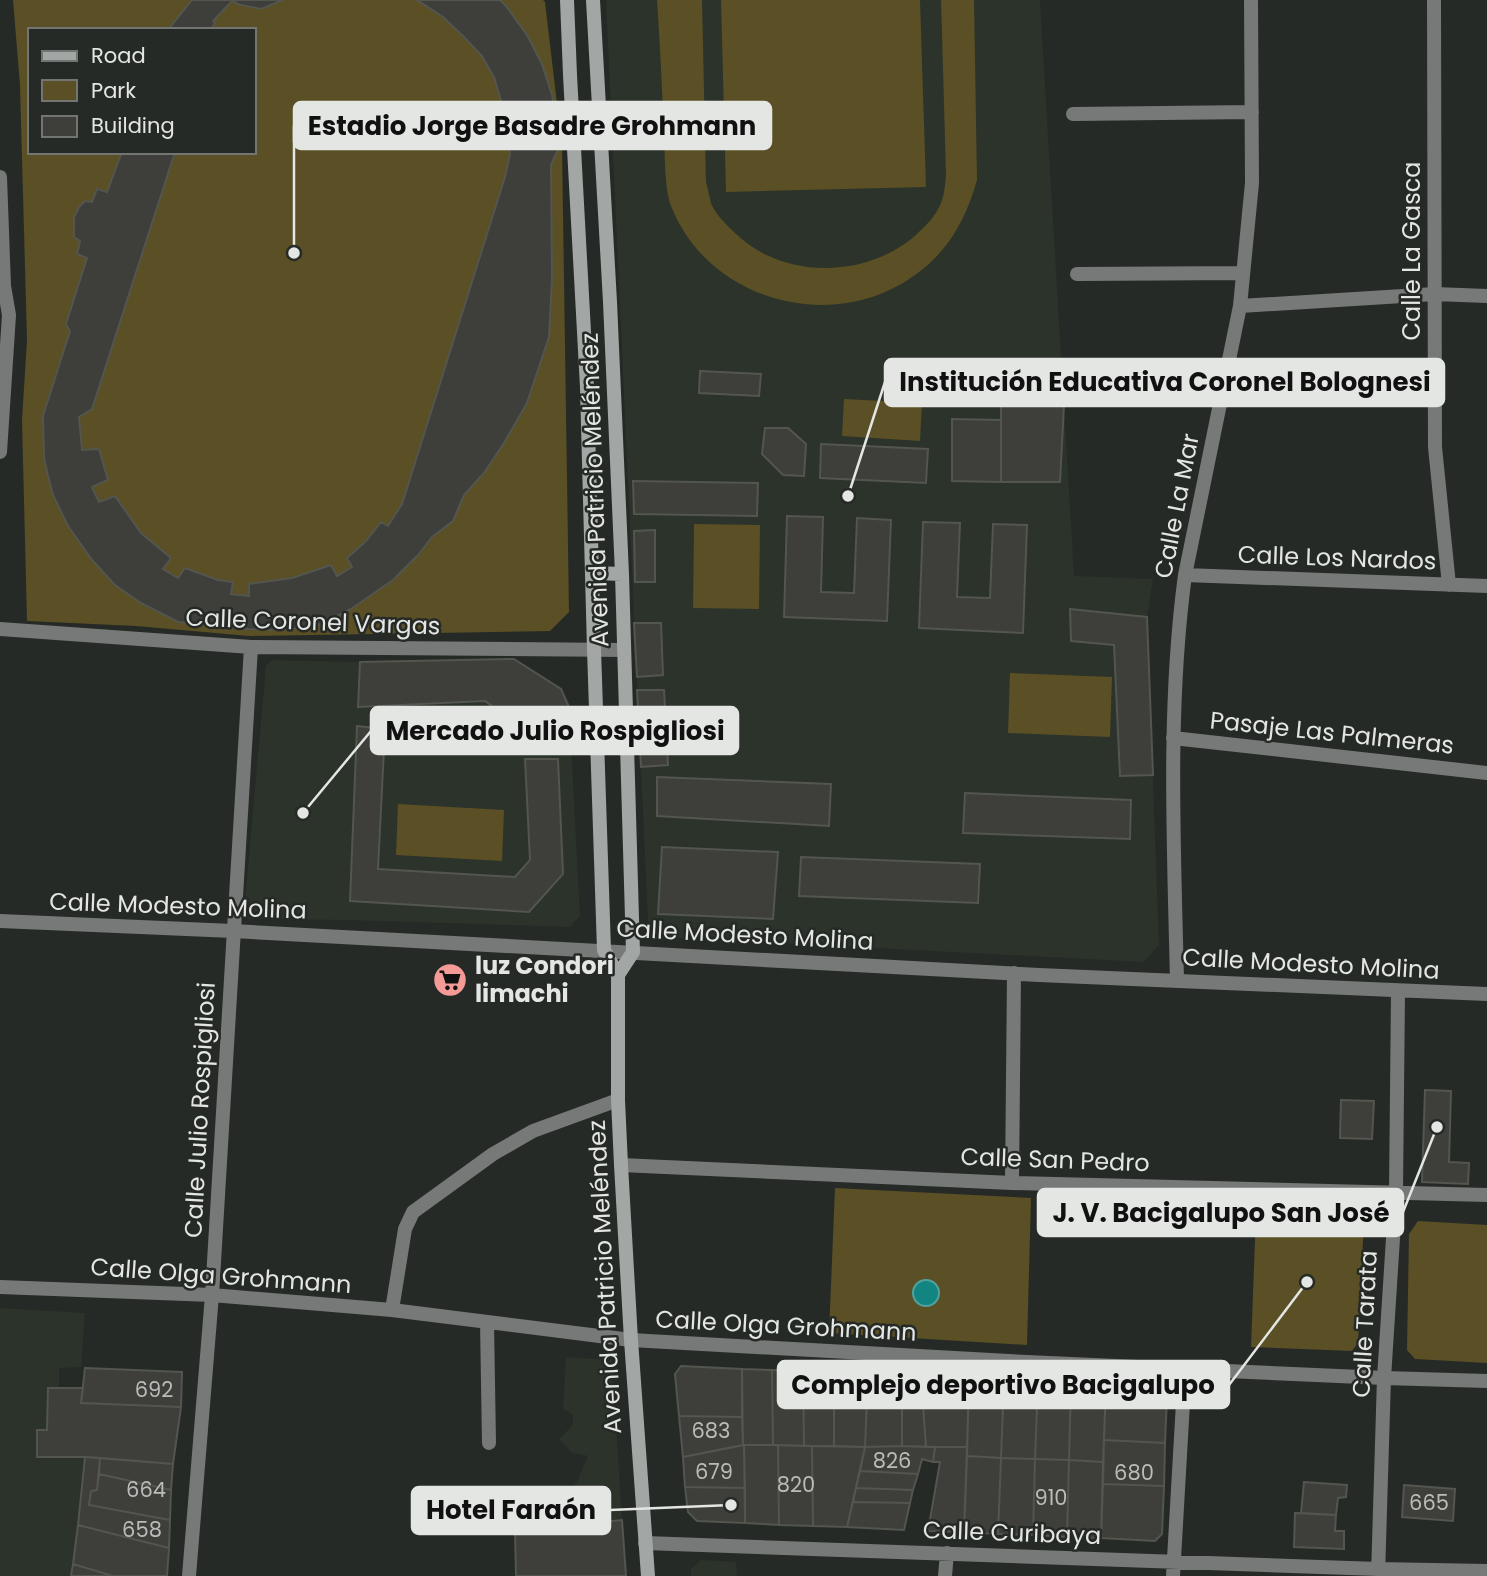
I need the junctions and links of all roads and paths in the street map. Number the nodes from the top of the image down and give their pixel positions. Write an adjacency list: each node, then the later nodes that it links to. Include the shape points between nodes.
1 (567, 0): 17 (street, Avenida Patricio Meléndez)
2 (593, 0): 18 (street, Avenida Patricio Meléndez)
3 (1251, 0): 5 (street, Calle La Mar)
4 (1434, 0): 10 (street, Calle La Gasca)
5 (1252, 112): 6 (street); 8 (street, Calle La Mar, via 1252,183)
6 (1073, 114)
7 (0, 177): 13 (street)
8 (1243, 273): 9 (street); 12 (street, Calle La Mar)
9 (1077, 274)
10 (1435, 294): 11 (street); 12 (street); 20 (street, Calle La Gasca, via 1435,447)
11 (1487, 296)
12 (1240, 306): 14 (street, Calle La Mar)
13 (4, 315): 16 (street)
14 (1223, 388): 15 (street); 19 (street, Calle La Mar)
15 (1145, 389)
16 (0, 452)
17 (592, 572): 18 (street); 24 (street, Avenida Patricio Meléndez)
18 (622, 574): 25 (street, Avenida Patricio Meléndez)
19 (1185, 575): 20 (street, Calle Los Nardos); 26 (street, Calle La Mar)
20 (1449, 585): 21 (street, Calle Los Nardos)
21 (1487, 586)
22 (0, 629): 23 (street, Calle Coronel Vargas)
23 (251, 647): 24 (street, Calle Coronel Vargas); 29 (street, Calle Julio Rospigliosi)
24 (594, 649): 25 (street, Calle Coronel Vargas); 30 (street, Avenida Patricio Meléndez)
25 (625, 650): 31 (street, Avenida Patricio Meléndez)
26 (1173, 738): 27 (street, Pasaje Las Palmeras); 34 (street, Calle La Mar)
27 (1487, 773)
28 (0, 921): 29 (street, Calle Modesto Molina)
29 (233, 931): 30 (street, Calle Modesto Molina); 43 (street, Calle Julio Rospigliosi)
30 (604, 950): 31 (street, Calle Modesto Molina); 33 (street, Avenida Patricio Meléndez)
31 (633, 952): 32 (street, Calle Modesto Molina); 33 (street)
32 (1014, 973): 34 (street, Calle Modesto Molina); 39 (street)
33 (618, 975): 37 (street, Avenida Patricio Meléndez)
34 (1177, 981): 35 (street, Calle Modesto Molina)
35 (1398, 991): 36 (street, Calle Modesto Molina); 40 (street, Calle Tarata)
36 (1487, 994)
37 (618, 1100): 38 (street, Avenida Patricio Meléndez); 44 (street, via 533,1131 413,1212 405,1229)
38 (621, 1165): 39 (street, Calle San Pedro); 46 (street, Avenida Patricio Meléndez)
39 (1012, 1183): 40 (street, Calle San Pedro)
40 (1396, 1192): 41 (street, Calle San Pedro); 48 (street, Calle Tarata)
41 (1487, 1195)
42 (0, 1287): 43 (street, Calle Olga Grohmann)
43 (212, 1294): 44 (street, Calle Olga Grohmann); 56 (street, Calle Julio Rospigliosi)
44 (392, 1310): 45 (street, Calle Olga Grohmann)
45 (487, 1322): 46 (street, Calle Olga Grohmann); 50 (street)
46 (631, 1340): 47 (street, Calle Olga Grohmann); 51 (street, Avenida Patricio Meléndez)
47 (1185, 1368): 48 (street, Calle Olga Grohmann); 53 (street)
48 (1384, 1378): 49 (street, Calle Olga Grohmann); 55 (street, Calle Tarata)
49 (1487, 1381)
50 (489, 1443)
51 (645, 1543): 52 (street, Calle Curibaya); 57 (street, Avenida Patricio Meléndez)
52 (947, 1553): 53 (street, Calle Curibaya); 58 (street)
53 (1173, 1569): 55 (street, Calle Curibaya)
54 (1487, 1571): 55 (street, Calle Curibaya)
55 (1378, 1573)
56 (189, 1576)
57 (648, 1576)
58 (945, 1576)

